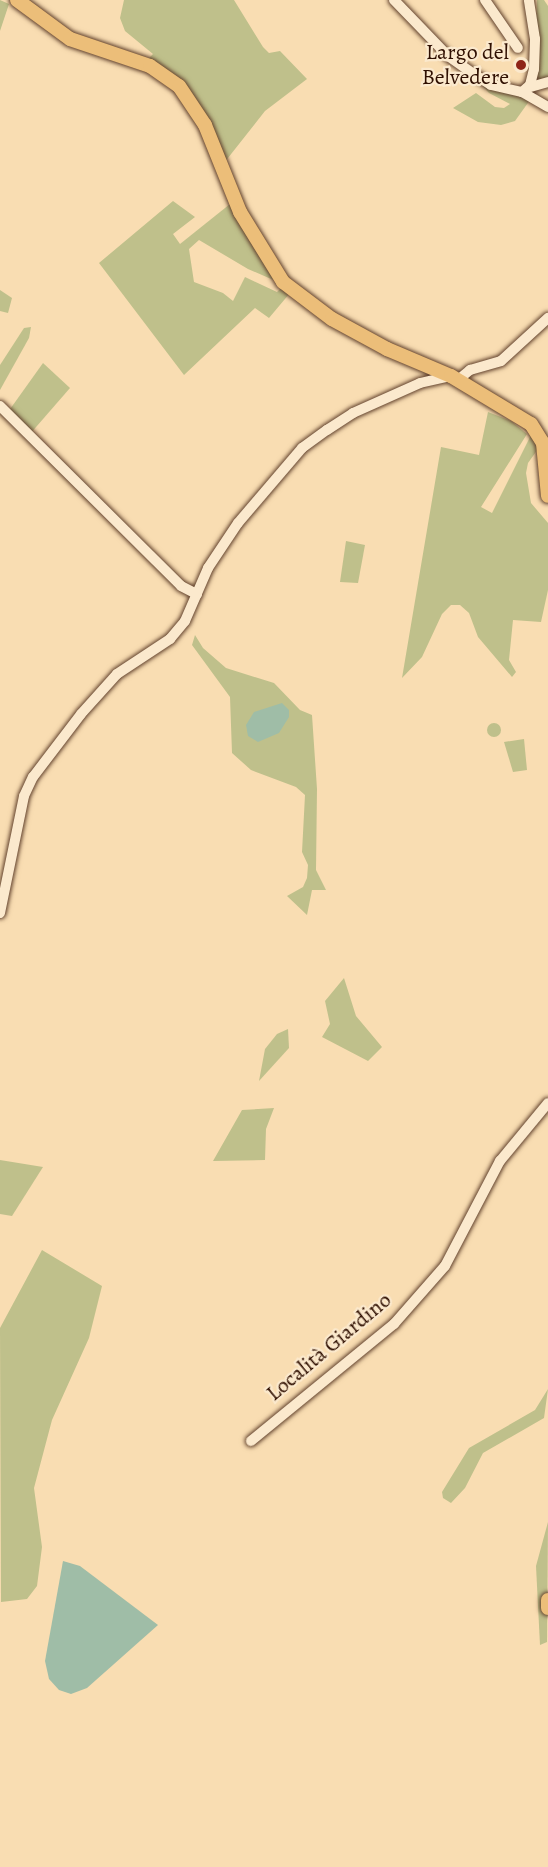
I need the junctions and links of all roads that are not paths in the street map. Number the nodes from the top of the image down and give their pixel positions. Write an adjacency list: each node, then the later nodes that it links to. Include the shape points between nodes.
1 (17, 0): 10 (main road, via 70,39 167,76 205,125 235,202 283,282 332,319 387,349)
2 (394, 0): 7 (street, via 448,56 472,73 491,85)
3 (486, 0): 5 (street)
4 (529, 0): 7 (street, via 534,69)
5 (518, 48)
6 (548, 82): 7 (street)
7 (525, 90): 8 (street)
8 (548, 107)
9 (548, 318): 10 (street, via 501,361)
10 (455, 378): 12 (main road, via 522,418 539,433); 13 (street, via 420,383 353,413 302,448 223,543)
11 (0, 406): 13 (street, via 181,586)
12 (548, 496)
13 (197, 594): 14 (street, via 185,621 170,639 117,674 33,777 24,796)
14 (0, 913)
15 (548, 1103): 16 (street, Località Giardino, via 500,1161 445,1266 394,1324)
16 (251, 1441)
17 (548, 1599): 18 (main road)
18 (548, 1608)

